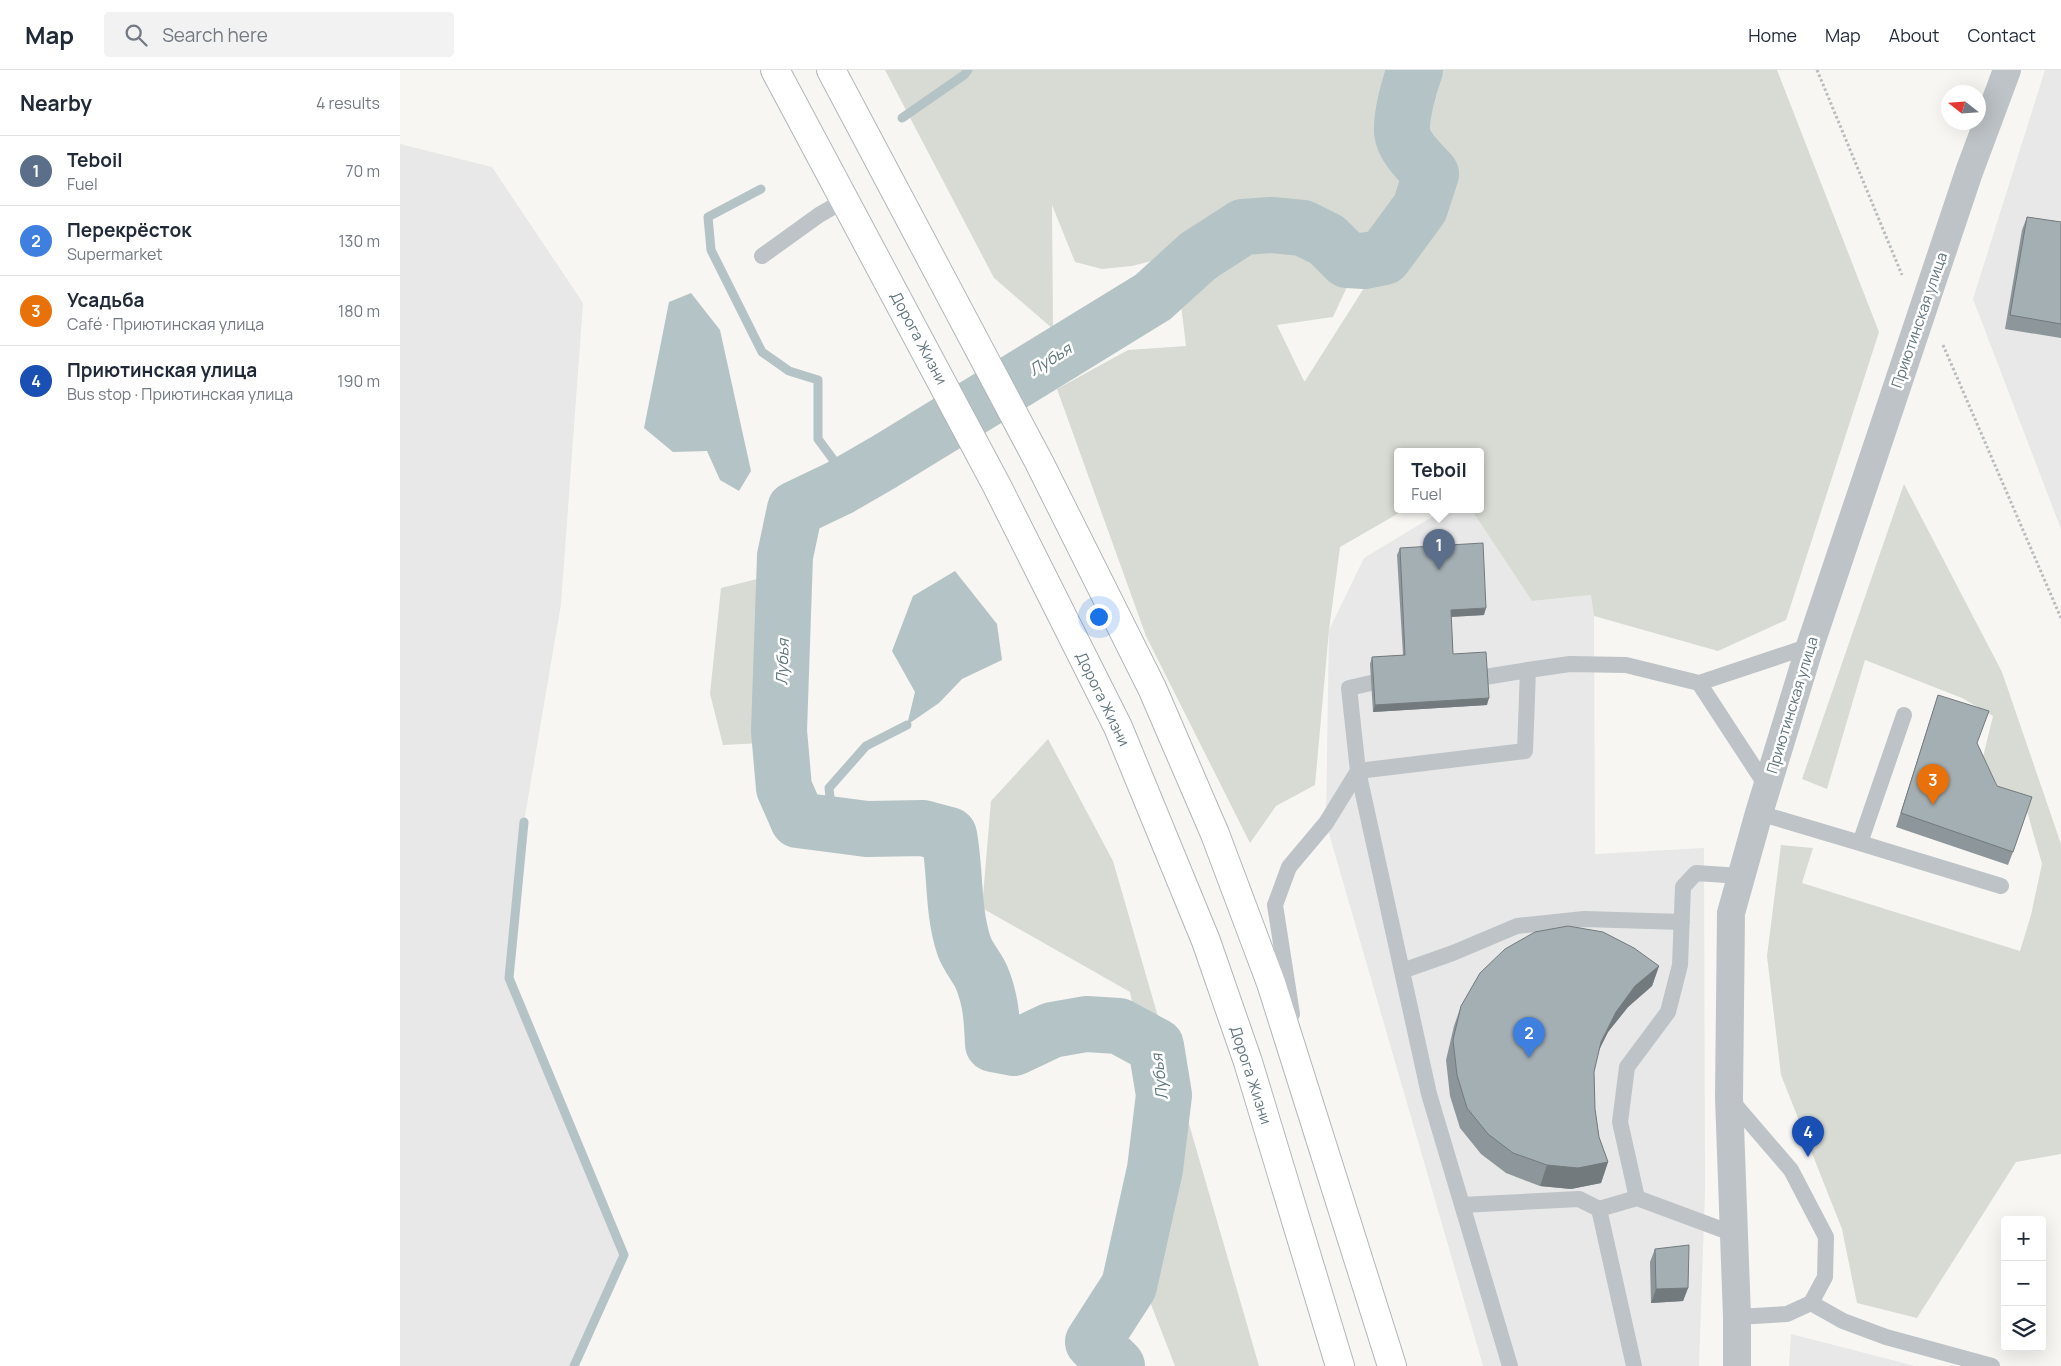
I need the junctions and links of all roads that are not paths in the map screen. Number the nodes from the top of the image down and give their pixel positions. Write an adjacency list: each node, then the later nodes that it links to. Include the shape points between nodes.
1 (775, 70): 4 (main road, Дорога Жизни)
2 (831, 70): 20 (main road, via 970,328 1152,688 1211,825 1271,983)
3 (2007, 70): 6 (street, Приютинская улица, via 1969,172)
4 (845, 200): 5 (lane); 28 (main road, Дорога Жизни, via 997,486 1118,727 1206,941 1248,1062)
5 (762, 256)
6 (1810, 646): 10 (lane); 13 (street, Приютинская улица)
7 (1528, 670): 8 (lane); 10 (lane, via 1570,664 1626,665); 12 (lane, via 1525,751)
8 (1485, 677)
9 (1371, 683): 12 (lane, via 1349,688)
10 (1699, 683): 13 (lane)
11 (1904, 715): 15 (lane)
12 (1358, 771): 19 (lane); 20 (lane, via 1326,823 1289,867 1275,905)
13 (1767, 787): 14 (street, Приютинская улица)
14 (1759, 813): 15 (lane); 16 (street, Приютинская улица)
15 (1860, 843): 17 (lane)
16 (1741, 876): 18 (lane, via 1696,873 1683,887); 21 (street, Приютинская улица, via 1731,913)
17 (2001, 886)
18 (1682, 922): 19 (lane, via 1584,918 1517,926); 22 (lane, via 1680,965 1668,1012 1627,1067 1620,1122)
19 (1402, 971): 23 (lane, via 1429,1094)
20 (1302, 1080): 29 (main road)
21 (1729, 1098): 25 (street, Приютинская улица); 26 (lane, via 1791,1170 1826,1237 1825,1277)
22 (1637, 1198): 24 (lane); 25 (lane)
23 (1462, 1205): 24 (lane, via 1579,1199); 30 (lane)
24 (1599, 1209): 31 (lane)
25 (1734, 1234): 27 (street, Приютинская улица)
26 (1811, 1303): 27 (lane, via 1787,1314); 33 (lane, via 1844,1321 1886,1337)
27 (1737, 1317): 32 (street, Приютинская улица)
28 (1340, 1366)
29 (1392, 1366)
30 (1510, 1366)
31 (1634, 1366)
32 (1737, 1366)
33 (1992, 1366)

